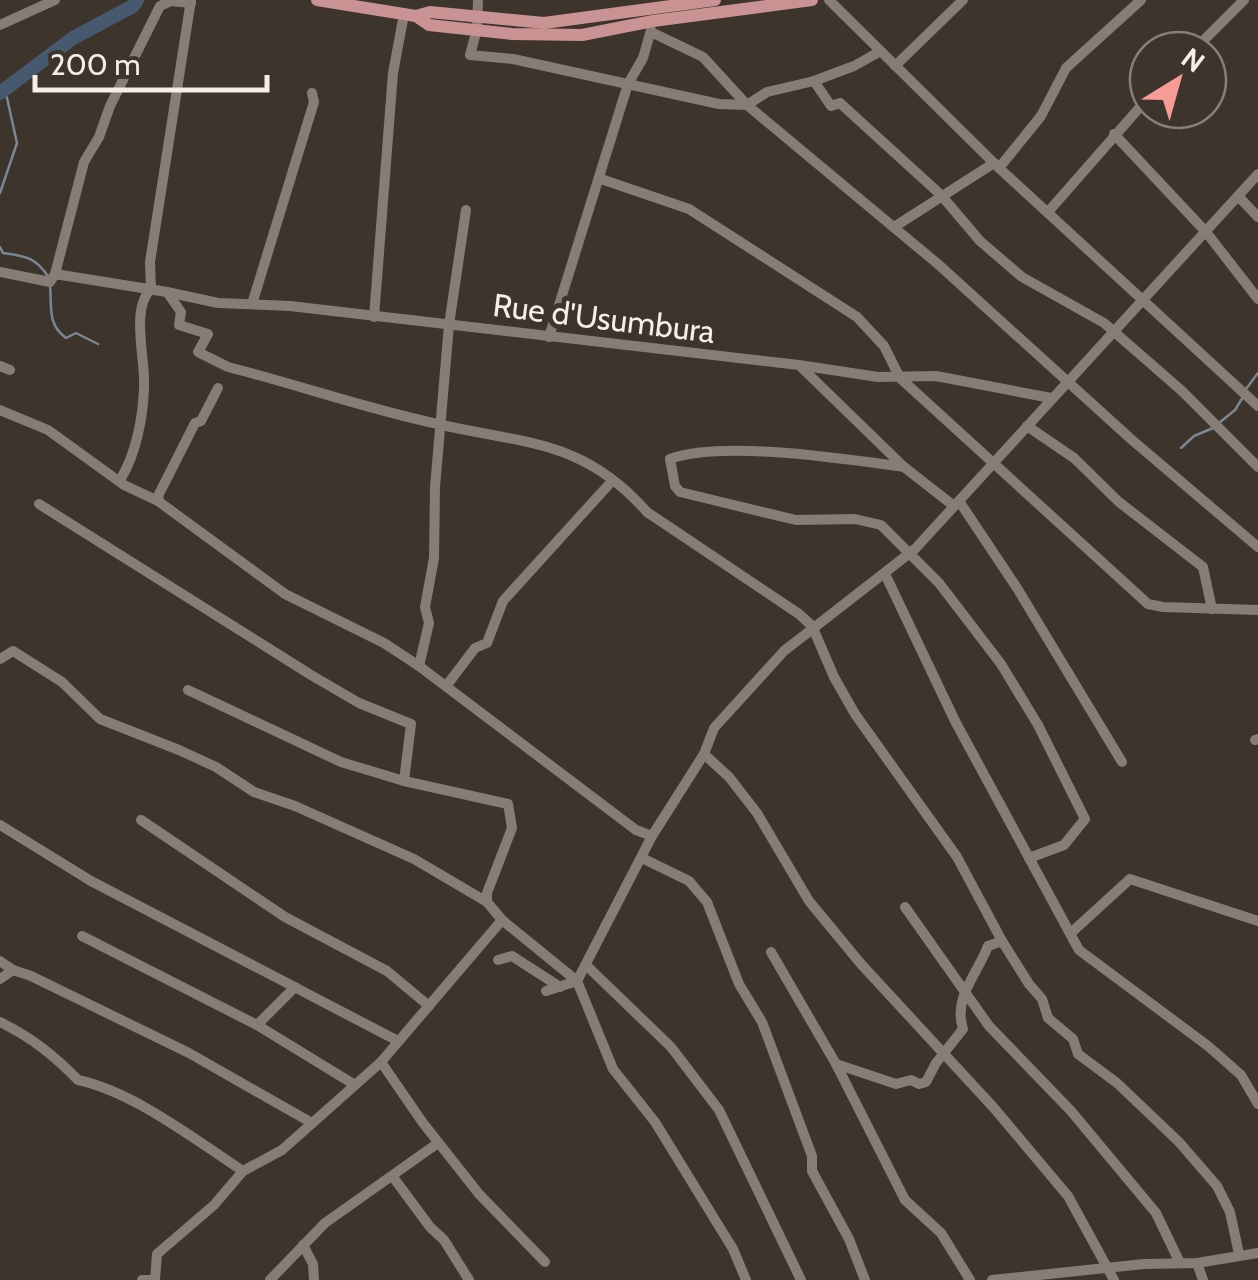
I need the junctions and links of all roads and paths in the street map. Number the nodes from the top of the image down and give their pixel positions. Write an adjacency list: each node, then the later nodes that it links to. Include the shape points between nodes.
1 (55, 0): 15 (street)
2 (317, 0): 12 (main road)
3 (478, 0): 14 (street)
4 (715, 0): 13 (main road)
5 (812, 0): 13 (main road)
6 (829, 0): 18 (street)
7 (963, 0): 19 (street)
8 (1141, 0): 26 (street, via 1066,68 1041,116)
9 (1244, 0): 17 (street)
10 (191, 2): 37 (street, via 160,6 84,162); 38 (street)
11 (617, 7): 13 (main road); 16 (main road)
12 (410, 15): 14 (main road, via 430,12); 43 (street, via 394,74)
13 (653, 21): 16 (main road, via 582,35); 21 (street); 23 (street, via 703,57)
14 (477, 23): 16 (main road); 21 (street, via 470,55)
15 (0, 24)
16 (544, 30)
17 (1214, 30)
18 (878, 52): 19 (street); 20 (street)
19 (896, 66): 26 (street)
20 (814, 81): 23 (street, via 766,92); 29 (street, via 831,106 840,103 860,118)
21 (628, 84): 23 (street); 28 (street)
22 (312, 93): 42 (street, via 299,157)
23 (748, 106): 34 (street)
24 (1128, 119): 25 (street)
25 (1114, 134): 32 (street); 35 (street)
26 (996, 166): 29 (street); 32 (street)
27 (1258, 174): 30 (street)
28 (601, 180): 46 (street); 48 (street, via 689,209 857,317 884,346)
29 (941, 195): 34 (street); 45 (street, via 1022,277)
30 (1238, 196): 33 (street); 35 (street)
31 (466, 210): 44 (street)
32 (1048, 212): 41 (street)
33 (1258, 217)
34 (894, 227): 49 (street)
35 (1206, 232): 40 (street); 41 (street)
36 (0, 272): 37 (street, Rue d'Usumbura, via 50,282)
37 (55, 274): 38 (street, Rue d'Usumbura)
38 (151, 289): 39 (street, Rue d'Usumbura); 59 (street, via 140,305 144,386 138,425)
39 (168, 292): 42 (street, Rue d'Usumbura); 54 (street, via 180,312 179,325 208,334 198,352 228,367)
40 (1258, 299)
41 (1144, 301): 45 (street); 52 (street)
42 (252, 304): 43 (street, Rue d'Usumbura)
43 (374, 317): 44 (street, Rue d'Usumbura)
44 (448, 325): 46 (street, Rue d'Usumbura); 54 (street)
45 (1114, 334): 49 (street); 58 (street)
46 (549, 337): 47 (street, Rue d'Usumbura)
47 (799, 365): 48 (street, Rue d'Usumbura); 57 (street)
48 (900, 378): 51 (street, Rue d'Usumbura, via 936,376); 56 (street)
49 (1067, 382): 51 (street); 64 (street)
50 (218, 388): 61 (street)
51 (1051, 398): 55 (street)
52 (1258, 406)
53 (0, 410): 59 (street, via 48,430)
54 (442, 426): 60 (street, via 524,438); 71 (street, via 429,623)
55 (1027, 426): 56 (street); 67 (street, via 1203,567)
56 (994, 465): 62 (street); 67 (street, via 1148,604)
57 (904, 466): 62 (street); 65 (street, via 700,452 670,459 680,492 796,520 870,520)
58 (1258, 467)
59 (120, 480): 61 (street)
60 (612, 480): 69 (street, via 646,512); 72 (street, via 503,602 488,643 475,648)
61 (158, 501): 71 (street, via 262,580)
62 (957, 503): 65 (street); 75 (street)
63 (38, 504): 76 (street, via 311,675 411,724)
64 (1258, 546)
65 (908, 554): 66 (street); 81 (street, via 939,582 1001,664 1080,806 1085,819 1064,844)
66 (886, 574): 69 (street); 81 (street)
67 (1212, 610): 68 (street)
68 (1258, 610)
69 (812, 626): 74 (street, via 714,728); 88 (street, via 855,714 957,856)
70 (0, 659): 82 (street, via 13,651 62,682 100,719 403,853)
71 (420, 666): 72 (street)
72 (447, 685): 79 (street)
73 (188, 690): 76 (street, via 316,753)
74 (704, 754): 79 (street); 104 (street, via 757,813 809,901)
75 (1122, 762)
76 (404, 781): 82 (street, via 508,804 512,828)
77 (141, 820): 100 (street, via 285,917 387,972)
78 (0, 825): 96 (street, via 91,881)
79 (652, 836): 80 (street)
80 (642, 858): 92 (street); 127 (street, via 690,881 707,902 739,984 762,1022 812,1171 850,1239)
81 (1029, 858): 86 (street)
82 (487, 902): 84 (street)
83 (905, 908): 99 (street)
84 (502, 920): 95 (street); 100 (street)
85 (1258, 921): 86 (street, via 1130,879)
86 (1072, 932): 108 (street, via 1079,950 1241,1075)
87 (82, 936): 102 (street)
88 (1002, 941): 99 (street, via 988,946); 115 (street, via 1078,1054 1180,1142 1216,1186)
89 (771, 952): 106 (street)
90 (498, 960): 97 (street, via 512,956)
91 (0, 961): 93 (street)
92 (587, 966): 95 (street); 126 (street, via 671,1046 719,1110)
93 (13, 970): 94 (street); 109 (street, via 189,1054)
94 (0, 980)
95 (577, 981): 97 (street); 125 (street, via 613,1068 656,1122)
96 (295, 986): 102 (street); 103 (street)
97 (561, 987): 98 (street)
98 (546, 991)
99 (963, 992): 104 (street, via 963,1030); 116 (street, via 1124,1172 1156,1213)
100 (428, 1006): 103 (street)
101 (0, 1022): 111 (street, via 34,1039 78,1080 98,1083)
102 (257, 1025): 107 (street)
103 (398, 1041): 105 (street)
104 (944, 1053): 106 (street, via 919,1084 896,1084); 119 (street, via 1068,1196)
105 (381, 1062): 107 (street); 110 (street)
106 (836, 1064): 128 (street, via 905,1200 940,1233)
107 (355, 1084): 109 (street)
108 (1258, 1104)
109 (312, 1123): 111 (street, via 282,1150)
110 (438, 1143): 112 (street); 117 (street)
111 (243, 1171): 121 (street, via 158,1254)
112 (392, 1177): 113 (street); 124 (street)
113 (303, 1245): 122 (street); 123 (street)
114 (1258, 1253): 115 (street)
115 (1239, 1254): 118 (street)
116 (1179, 1261): 118 (street); 119 (street)
117 (545, 1262)
118 (1197, 1263): 131 (street)
119 (1108, 1267): 129 (street); 130 (street)
120 (142, 1280): 121 (street)
121 (153, 1280)
122 (270, 1280)
123 (314, 1280)
124 (469, 1280)
125 (746, 1280)
126 (800, 1280)
127 (864, 1280)
128 (970, 1280)
129 (992, 1280)
130 (1114, 1280)
131 (1203, 1280)

